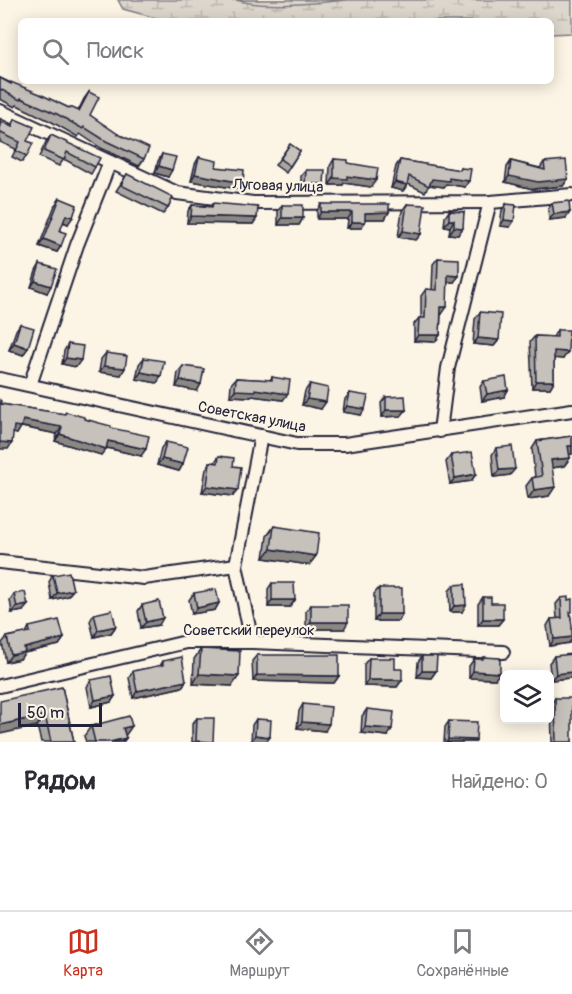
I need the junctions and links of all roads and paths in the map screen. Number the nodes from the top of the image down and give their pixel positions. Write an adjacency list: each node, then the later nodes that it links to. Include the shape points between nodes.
1 (0, 111): 2 (street, Луговая улица)
2 (110, 162): 4 (street, Луговая улица, via 177,193 253,202); 6 (street, via 77,245)
3 (572, 195): 4 (street, Луговая улица)
4 (490, 202): 8 (street, via 448,368)
5 (0, 379): 6 (street, Советская улица)
6 (30, 385): 9 (street, Советская улица)
7 (572, 410): 8 (street, Советская улица)
8 (440, 431): 9 (street, Советская улица, via 345,444 297,444)
9 (261, 436): 11 (street)
10 (0, 561): 11 (street, via 144,578)
11 (236, 565): 12 (street)
12 (252, 642): 13 (street, Советский переулок); 14 (street, Советский переулок, via 186,642)
13 (502, 652)
14 (0, 686)

